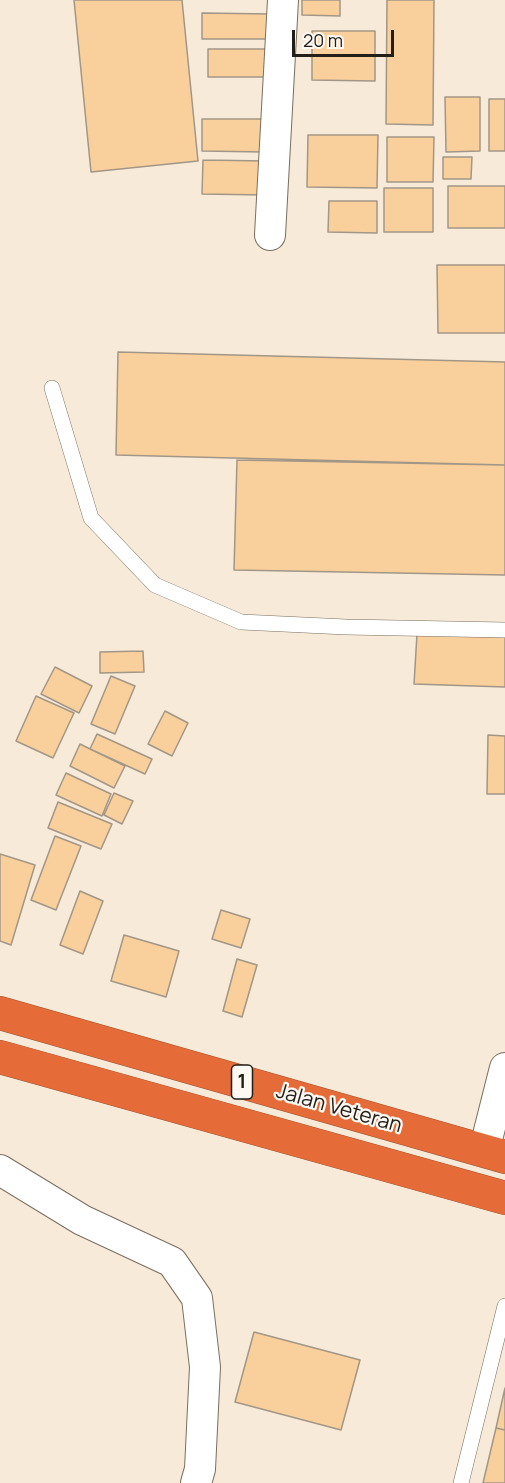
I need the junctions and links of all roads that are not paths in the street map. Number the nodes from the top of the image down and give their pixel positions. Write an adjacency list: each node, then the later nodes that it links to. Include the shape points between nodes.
1 (283, 0): 2 (street)
2 (270, 235)
3 (52, 388): 4 (lane, via 91,518 155,585 241,622)
4 (505, 630)
5 (0, 1013): 8 (highway, Jalan Veteran / 1)
6 (0, 1057): 10 (highway, Jalan Veteran / 1)
7 (505, 1068): 8 (street)
8 (495, 1154)
9 (0, 1170): 12 (street, via 82,1220 172,1262 196,1298 205,1367)
10 (505, 1198)
11 (505, 1306): 13 (lane)
12 (196, 1483)
13 (461, 1483)

